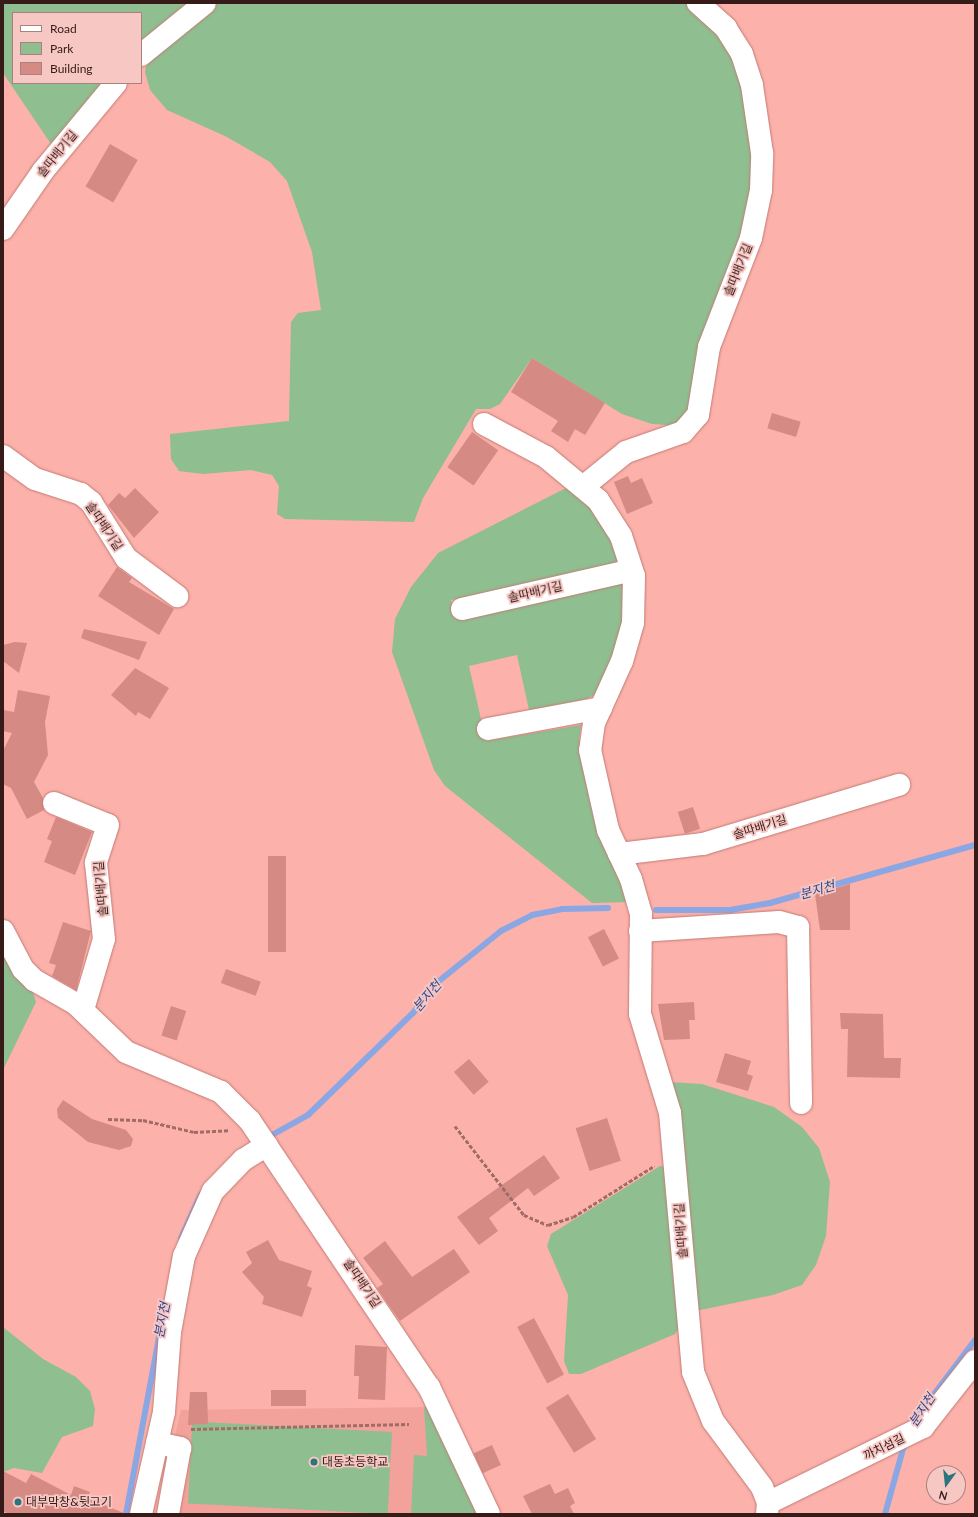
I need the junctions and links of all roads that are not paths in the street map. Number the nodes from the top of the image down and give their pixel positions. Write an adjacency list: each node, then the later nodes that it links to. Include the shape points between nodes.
1 (205, 3): 3 (lane)
2 (698, 3): 8 (lane, 솔따배기길, via 726,28 742,54 752,85 762,153 761,190 751,238 709,347 698,415 683,432 626,452)
3 (142, 54)
4 (115, 84): 5 (lane, 솔따배기길, via 43,170)
5 (3, 229)
6 (484, 424): 8 (lane, 솔따배기길, via 546,457)
7 (3, 456): 10 (lane, 솔따배기길, via 35,479 81,494 90,502 126,558)
8 (584, 486): 9 (lane, 솔따배기길, via 598,500 621,536)
9 (632, 570): 11 (lane, 솔따배기길); 12 (lane, 솔따배기길, via 633,623)
10 (177, 596)
11 (462, 609)
12 (601, 708): 13 (lane); 16 (lane, 솔따배기길, via 589,736 590,750 608,830)
13 (488, 730)
14 (899, 785): 16 (lane, 솔따배기길, via 703,844)
15 (54, 803): 19 (lane, 솔따배기길, via 108,825 96,863 104,939)
16 (619, 854): 18 (lane, 솔따배기길, via 638,899)
17 (3, 931): 19 (lane, 솔따배기길, via 24,969)
18 (640, 931): 20 (lane, via 779,922 798,927); 24 (lane, 솔따배기길, via 640,1014 664,1090 675,1153 693,1372 713,1421 762,1487)
19 (83, 1010): 21 (lane, 솔따배기길, via 126,1052 221,1092 250,1121)
20 (801, 1103)
21 (267, 1145): 23 (lane, via 243,1160 213,1191 192,1231 178,1280 164,1412); 27 (lane, 솔따배기길, via 429,1387)
22 (975, 1360): 24 (lane, 까치섬길, via 919,1430)
23 (157, 1443): 25 (lane); 26 (lane, via 180,1448)
24 (767, 1509)
25 (141, 1514)
26 (168, 1514)
27 (489, 1514)

